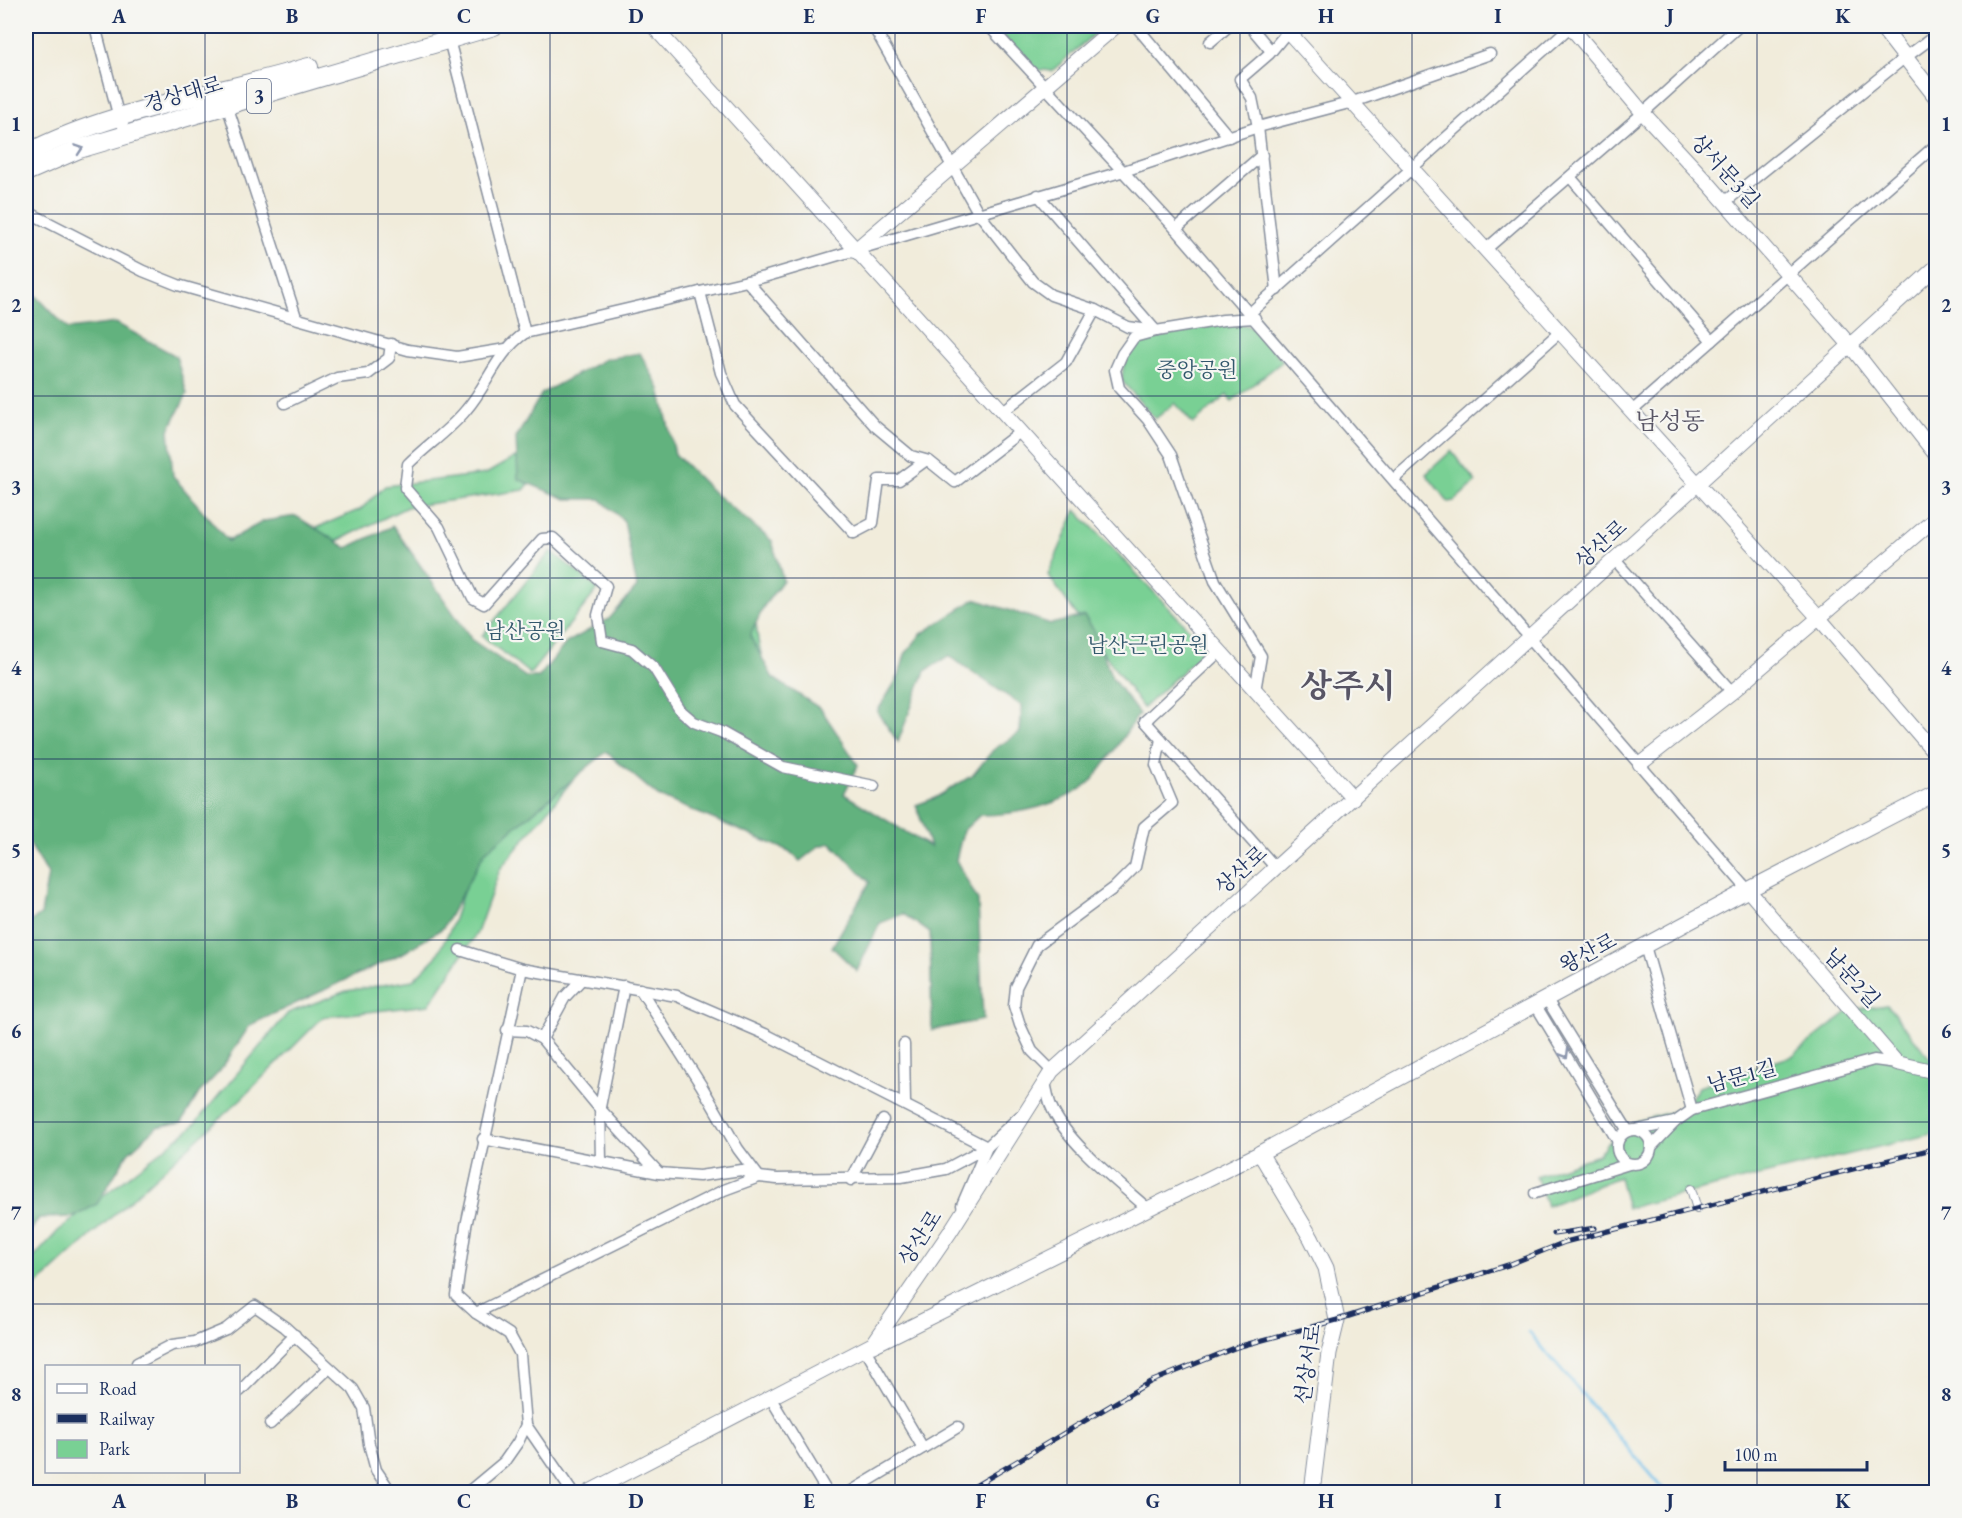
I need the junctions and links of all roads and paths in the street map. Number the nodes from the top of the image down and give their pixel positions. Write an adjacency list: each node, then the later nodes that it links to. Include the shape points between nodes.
1 (95, 26): 25 (street)
2 (494, 26): 14 (main road, 경상대로 / 3)
3 (652, 26): 41 (street)
4 (873, 26): 31 (street)
5 (989, 26): 20 (street)
6 (1116, 26): 20 (street)
7 (1136, 26): 27 (street)
8 (1229, 26): 16 (street)
9 (1250, 26): 17 (street)
10 (1571, 26): 24 (street, 상서문3길); 32 (street)
11 (1739, 26): 24 (street)
12 (1881, 26): 19 (main road)
13 (1285, 28): 17 (street); 22 (street)
14 (449, 31): 23 (main road, 경상대로 / 3); 25 (main road, 경상대로 / 3, via 267,80); 53 (street)
15 (1936, 35): 19 (street)
16 (1210, 42)
17 (1271, 51): 26 (street, via 1240,79 1252,98)
18 (1490, 54): 22 (street)
19 (1906, 59): 21 (main road); 37 (street)
20 (1045, 87): 31 (street); 33 (street)
21 (1936, 97)
22 (1353, 102): 26 (street); 32 (street)
23 (227, 105): 25 (main road, 경상대로 / 3); 50 (street)
24 (1643, 113): 35 (street); 37 (street, 상서문3길)
25 (123, 126): 29 (main road, 경상대로 / 3, via 68,135); 34 (main road, 경상대로 / 3, one-way to 25)
26 (1258, 127): 27 (street); 30 (street)
27 (1229, 137): 33 (street)
28 (1936, 145): 44 (street)
29 (26, 154)
30 (1262, 154): 40 (street); 46 (street)
31 (951, 168): 39 (street); 41 (street)
32 (1413, 170): 42 (street); 46 (street)
33 (1124, 171): 36 (street); 40 (street)
34 (26, 172)
35 (1570, 177): 42 (street); 54 (street)
36 (1038, 195): 39 (street); 51 (street)
37 (1725, 202): 44 (street, 상서문3길)
38 (26, 211): 50 (street, via 161,278)
39 (978, 212): 41 (street); 48 (street, via 1033,282 1051,295)
40 (1176, 229): 49 (street)
41 (854, 250): 45 (street); 60 (street)
42 (1485, 250): 52 (street)
43 (1935, 272): 56 (street, 상산로)
44 (1788, 275): 54 (street); 56 (street, 상서문3길)
45 (747, 281): 47 (street); 63 (street, via 875,426 911,456)
46 (1277, 290): 49 (street)
47 (700, 292): 53 (street); 63 (street, via 721,373 735,405 854,532 873,523 879,480 899,480)
48 (1095, 310): 51 (street, via 1128,327); 60 (street, via 1066,362)
49 (1252, 316): 51 (street); 64 (street)
50 (296, 317): 55 (street)
51 (1156, 331): 71 (street, via 1134,337 1122,354 1115,370 1119,388 1148,420 1171,455 1215,581 1261,656)
52 (1562, 331): 59 (street); 64 (street)
53 (525, 333): 57 (street)
54 (1712, 341): 59 (street)
55 (391, 344): 57 (street, via 457,357); 58 (street, via 389,358 368,374 337,378)
56 (1849, 344): 62 (street, 상서문3길); 65 (street, 상산로)
57 (506, 349): 76 (street, via 469,408 408,464 405,473 405,488 439,527 473,598 484,604 542,539 553,538 606,586 598,615 602,641 632,649 654,668 680,710 694,722 722,732 783,767)
58 (285, 403)
59 (1632, 411): 65 (street)
60 (1002, 412): 61 (street)
61 (1020, 432): 63 (street, via 955,482); 70 (street)
62 (1936, 455)
63 (925, 461)
64 (1394, 479): 69 (street)
65 (1698, 484): 67 (street, 상산로); 68 (street)
66 (1936, 518): 68 (street)
67 (1615, 560): 69 (street, 상산로); 72 (street)
68 (1819, 618): 72 (street); 74 (street)
69 (1528, 637): 75 (street); 78 (street, 상산로)
70 (1220, 651): 71 (street); 73 (street, via 1144,721)
71 (1255, 691): 78 (street)
72 (1732, 692): 75 (street)
73 (1161, 739): 79 (street); 95 (street, via 1156,765 1172,803 1144,827 1134,867 1114,888 1037,945 1016,987 1014,1006 1020,1025)
74 (1936, 754)
75 (1640, 764): 80 (street)
76 (874, 786)
77 (1936, 793): 80 (main road, 왕산로)
78 (1353, 798): 79 (street, 상산로)
79 (1275, 867): 95 (street, 상산로)
80 (1749, 890): 81 (main road, 왕산로); 91 (street, 남문2길)
81 (1645, 946): 87 (main road, 왕산로); 99 (street, 남문1길)
82 (460, 950): 83 (street)
83 (522, 969): 84 (street); 88 (street)
84 (582, 979): 85 (street); 89 (street, via 565,997)
85 (624, 986): 86 (street); 97 (street)
86 (640, 989): 96 (street, via 677,996 765,1034); 113 (street)
87 (1540, 1001): 102 (street); 104 (street, one-way to 104); 107 (main road, 왕산로)
88 (507, 1030): 89 (street, via 527,1031); 103 (street)
89 (542, 1039): 97 (street)
90 (904, 1044): 96 (street)
91 (1882, 1045): 92 (street); 93 (street, 남문2길)
92 (1874, 1060): 93 (street, 남문1길); 99 (street, 남문1길)
93 (1897, 1063): 94 (street)
94 (1936, 1072)
95 (1048, 1077): 98 (street, 상산로); 117 (street, via 1051,1107 1069,1132)
96 (905, 1104): 106 (street)
97 (600, 1109): 109 (street); 112 (street)
98 (1026, 1109): 106 (street); 119 (street, 상산로)
99 (1692, 1110): 101 (street)
100 (884, 1120): 114 (street)
101 (1675, 1122): 102 (street); 105 (street)
102 (1631, 1131): 104 (street); 105 (street, via 1644,1133)
103 (483, 1139): 109 (street); 120 (street, via 456,1295)
104 (1617, 1140): 108 (street)
105 (1652, 1146): 110 (street, via 1640,1163)
106 (987, 1148): 114 (street, via 946,1170); 119 (street)
107 (1260, 1153): 117 (street); 137 (main road, 선상서로, via 1326,1268 1337,1320 1329,1353)
108 (1619, 1155): 110 (street); 111 (street)
109 (601, 1161): 112 (street)
110 (1629, 1164): 111 (street)
111 (1608, 1171): 116 (street)
112 (659, 1173): 113 (street, via 699,1176 741,1170)
113 (759, 1177): 114 (street); 120 (street, via 724,1190)
114 (851, 1180)
115 (1691, 1189): 118 (street)
116 (1535, 1193)
117 (1147, 1208): 122 (street)
118 (1697, 1209)
119 (950, 1232): 122 (street, 상산로, via 873,1344)
120 (476, 1313): 128 (street, via 509,1334 520,1354)
121 (295, 1335): 123 (street, via 255,1306 226,1329 195,1342 172,1345); 124 (street); 125 (street)
122 (865, 1349): 126 (street, 상산로); 130 (street)
123 (137, 1363)
124 (328, 1369): 127 (street); 131 (street, via 353,1389 364,1408 376,1470)
125 (240, 1391)
126 (770, 1397): 134 (street, 상산로); 135 (street)
127 (270, 1424)
128 (526, 1425): 132 (street, via 504,1462); 133 (street)
129 (958, 1427): 130 (street)
130 (923, 1448): 136 (street)
131 (391, 1492)
132 (468, 1492)
133 (572, 1492)
134 (590, 1492)
135 (827, 1492)
136 (850, 1492)
137 (1312, 1492)

